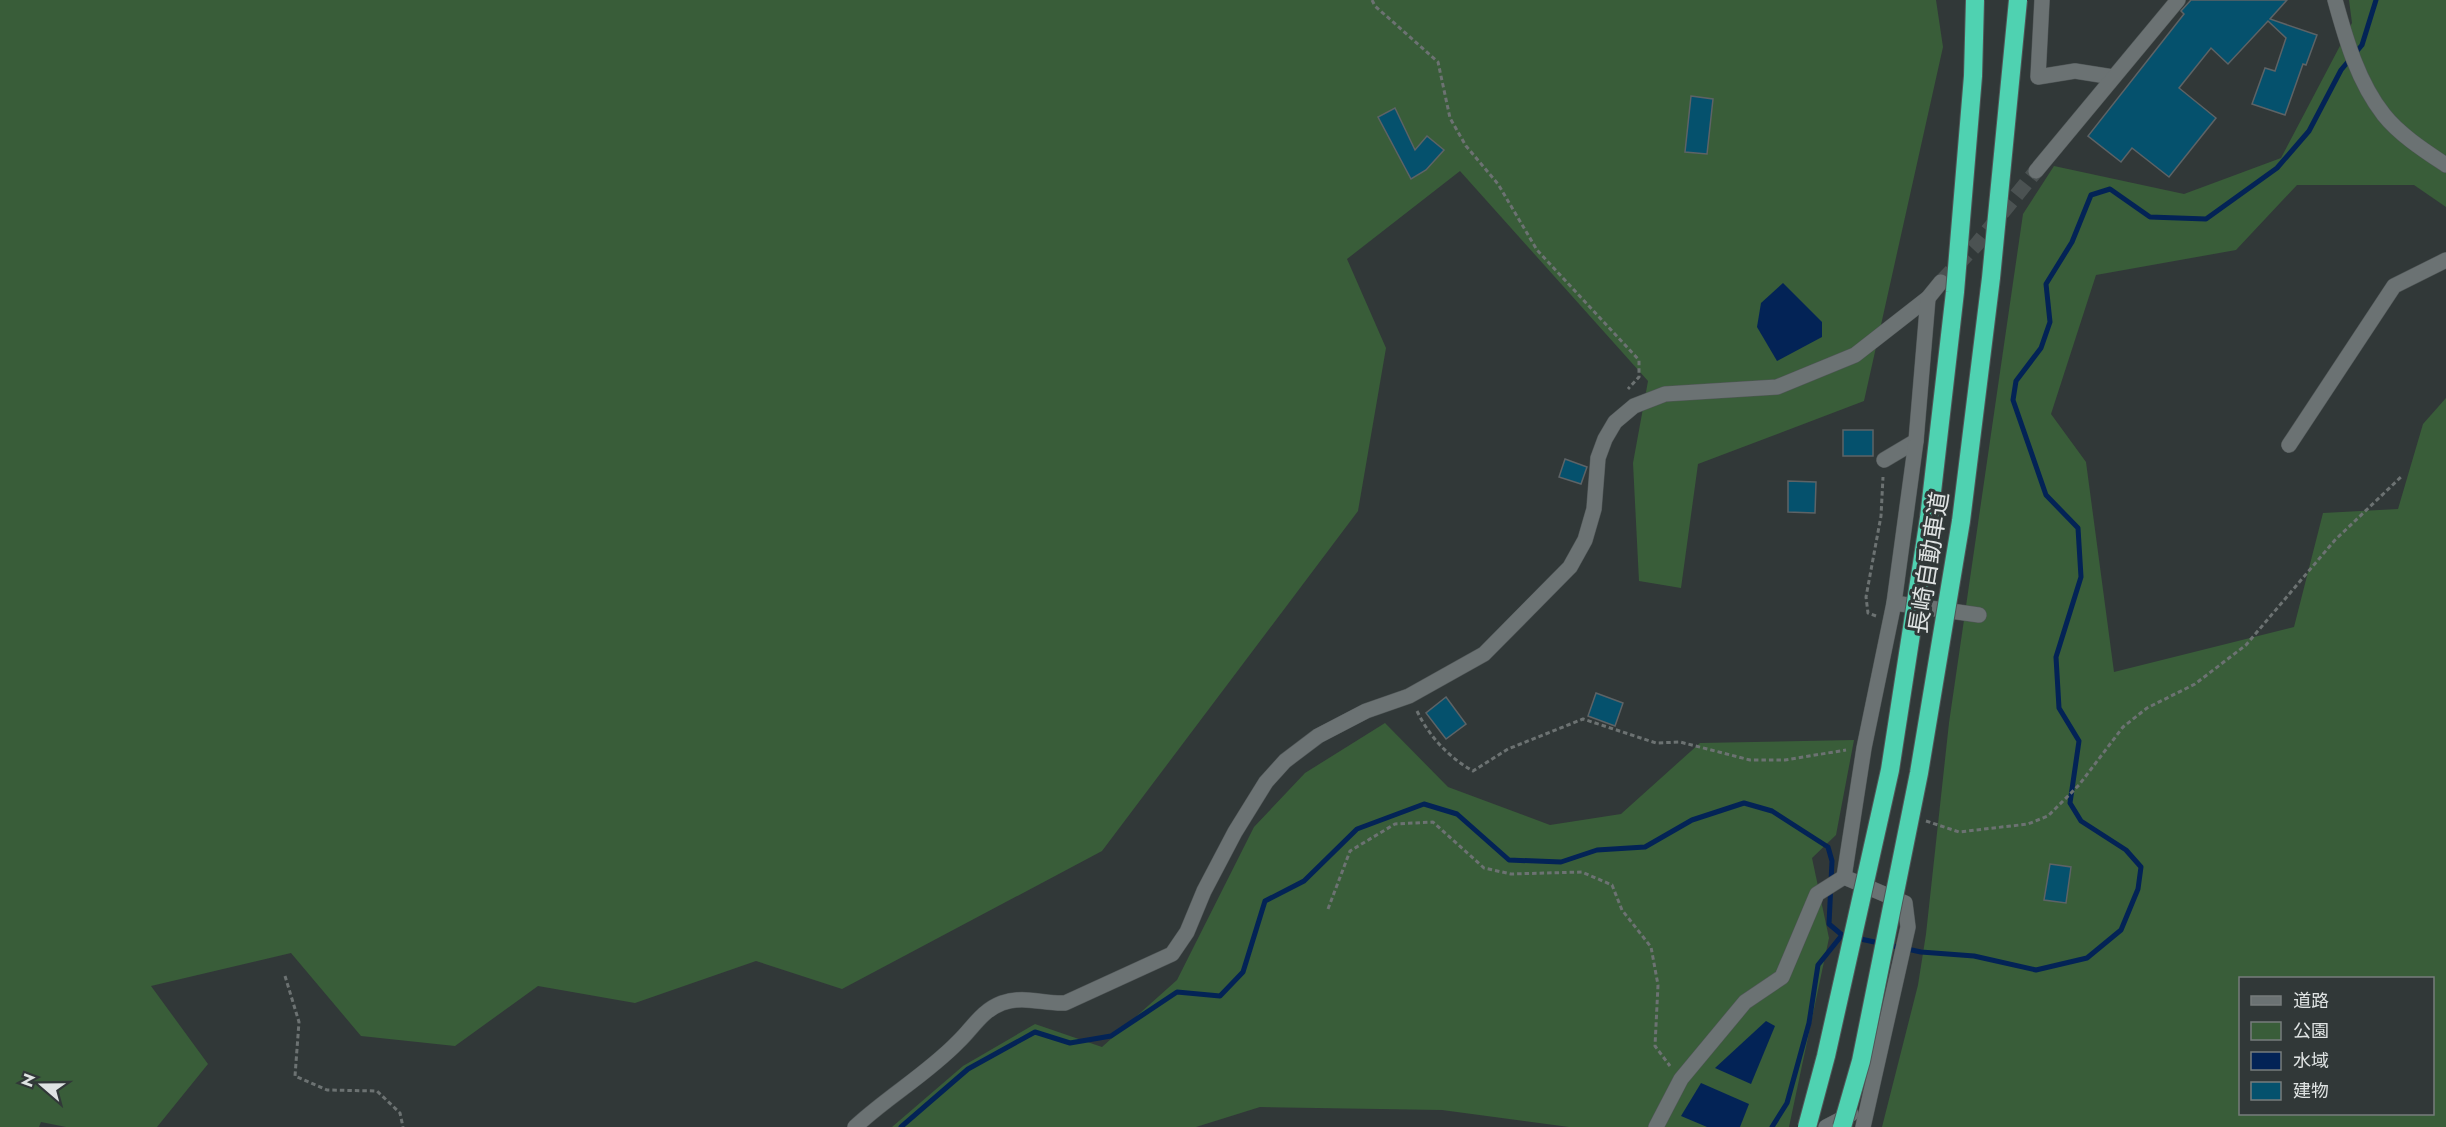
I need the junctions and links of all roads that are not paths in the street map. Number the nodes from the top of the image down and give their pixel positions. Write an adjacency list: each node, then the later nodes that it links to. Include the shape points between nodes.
1 (1975, 0): 21 (highway, 長崎自動車道, bridge, via 1973,76 1955,292 1929,518 1890,770)
2 (2018, 0): 23 (highway, 長崎自動車道, bridge, via 1991,278 1961,521 1917,785 1861,1061)
3 (2042, 0): 6 (street, via 2038,77 2075,71)
4 (2178, 0): 6 (street)
5 (2335, 0): 7 (street, via 2346,44 2385,116)
6 (2113, 77): 8 (street)
7 (2446, 165)
8 (2036, 171)
9 (2446, 260): 13 (street, via 2394,286)
10 (1941, 282): 11 (street)
11 (1928, 298): 12 (street); 19 (street, via 1855,355 1777,387 1665,394 1634,406 1615,422 1605,439 1598,458 1594,509 1585,540 1570,567 1484,654 1409,696 1366,711 1318,736 1285,761 1266,782 1235,832 1187,932 1172,954 1065,1003 1026,998 1001,1004 980,1016 958,1042)
12 (1916, 441): 14 (street); 15 (street)
13 (2289, 446)
14 (1884, 460)
15 (1894, 603): 16 (street); 17 (street, via 1864,748)
16 (1979, 615)
17 (1844, 877): 18 (street, via 1905,903 1908,927); 20 (street, via 1817,894 1782,977 1745,1002 1680,1079)
18 (1869, 1104): 22 (street); 24 (street)
19 (855, 1127)
20 (1656, 1127)
21 (1807, 1127)
22 (1826, 1127)
23 (1842, 1127)
24 (1863, 1127)

